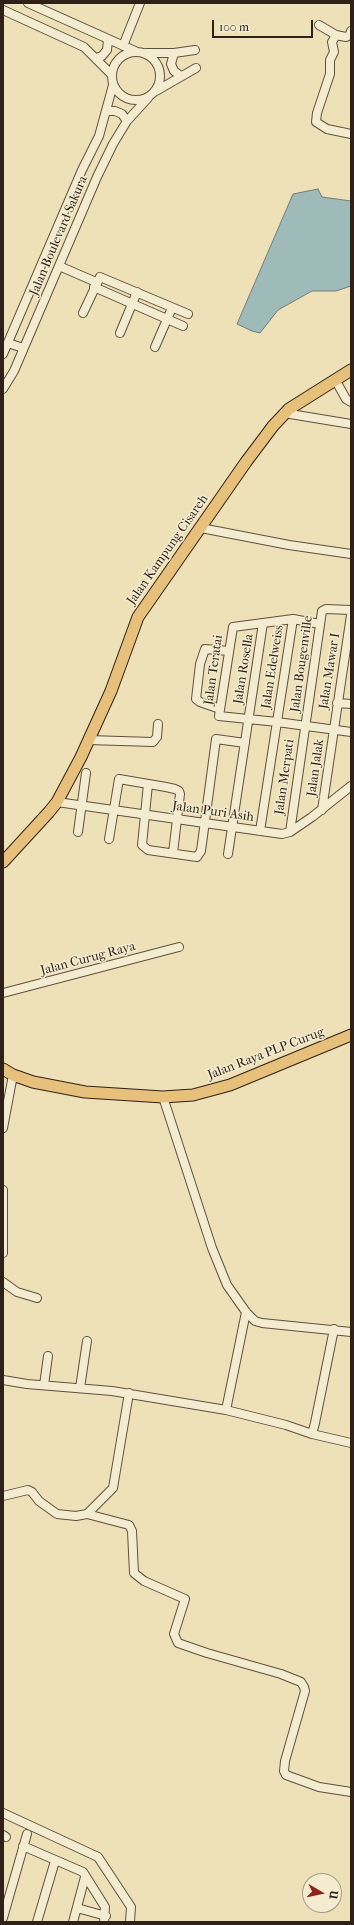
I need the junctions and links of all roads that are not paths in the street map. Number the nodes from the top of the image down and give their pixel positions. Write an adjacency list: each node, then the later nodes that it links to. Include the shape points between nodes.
1 (28, 3): 7 (street)
2 (140, 3): 8 (street)
3 (3, 10): 13 (street, via 84,47)
4 (319, 25): 6 (street)
5 (351, 31): 6 (street, via 348,37)
6 (336, 35): 22 (street, via 332,42 334,52 330,60 330,74 316,122 322,127)
7 (108, 40): 8 (street); 13 (street, via 107,50)
8 (123, 46): 10 (street)
9 (195, 50): 11 (street)
10 (135, 51): 12 (street); 15 (street, via 119,59)
11 (174, 52): 12 (street); 16 (street, via 171,64 174,71)
12 (145, 53): 18 (street, via 156,61 161,74)
13 (96, 58): 15 (street)
14 (196, 68): 16 (street)
15 (112, 75): 17 (street)
16 (181, 76): 18 (street)
17 (113, 85): 19 (street, via 119,94 128,99 138,101); 20 (street, Jalan Boulevard Sakura)
18 (156, 91): 19 (street)
19 (148, 98): 21 (street, Jalan Boulevard Sakura)
20 (106, 111): 21 (street, via 122,114); 33 (street, Jalan Boulevard Sakura, via 99,136)
21 (127, 121): 23 (street, Jalan Boulevard Sakura, via 97,177)
22 (351, 134)
23 (59, 266): 24 (street); 35 (street, Jalan Boulevard Sakura)
24 (95, 284): 25 (street, via 99,277 102,277); 26 (street); 28 (street)
25 (137, 292): 26 (street); 27 (street)
26 (133, 304): 30 (street); 32 (street)
27 (172, 308): 29 (street); 30 (street)
28 (83, 313)
29 (188, 314)
30 (167, 319): 31 (street); 34 (street)
31 (183, 326)
32 (120, 333)
33 (8, 343): 35 (street); 36 (street, Jalan Boulevard Sakura)
34 (155, 347)
35 (23, 348): 39 (street, Jalan Boulevard Sakura)
36 (3, 354)
37 (351, 370): 38 (main road, Jalan Kampung Cisareh)
38 (336, 381): 40 (street, via 346,399); 41 (main road, Jalan Kampung Cisareh)
39 (3, 389)
40 (351, 402)
41 (284, 413): 42 (street); 43 (main road, Jalan Kampung Cisareh, via 246,462)
42 (351, 424)
43 (201, 528): 44 (street); 60 (main road, Jalan Kampung Cisareh, via 138,617 111,691)
44 (351, 554)
45 (351, 610): 49 (street, Jalan Bougenville, via 323,610)
46 (351, 615): 51 (street, Jalan Mawar I)
47 (293, 619): 48 (street); 49 (street, Jalan Edelweiss); 55 (street, Jalan Edelweiss)
48 (263, 623): 50 (street, Jalan Teratai, via 233,627); 54 (street, Jalan Rosella)
49 (320, 624): 57 (street, Jalan Bougenville)
50 (229, 651): 53 (street, Jalan Teratai); 53 (street, via 205,649 200,664 196,699)
51 (337, 702): 52 (street); 58 (street, Jalan Mawar I)
52 (351, 704)
53 (220, 713): 54 (street)
54 (248, 719): 55 (street); 61 (street, Jalan Rosella)
55 (277, 722): 57 (street); 73 (street, Jalan Edelweiss)
56 (158, 724): 60 (street, via 157,737 153,742)
57 (305, 726): 58 (street); 75 (street, Jalan Merpati)
58 (333, 730): 59 (street); 68 (street, Jalan Jalak)
59 (351, 732)
60 (88, 740): 65 (main road, Jalan Kampung Cisareh)
61 (245, 744): 71 (street, via 216,739); 72 (street, Jalan Rosella)
62 (86, 773): 66 (street)
63 (148, 784): 67 (street, via 119,780); 69 (street); 70 (street, via 180,791)
64 (351, 786): 68 (street)
65 (57, 802): 66 (street, Jalan Puri Asih); 79 (main road, Jalan Kampung Cisareh)
66 (82, 806): 67 (street, Jalan Puri Asih); 74 (street)
67 (114, 809): 69 (street, Jalan Puri Asih); 76 (street)
68 (322, 810): 75 (street)
69 (145, 815): 70 (street, Jalan Puri Asih); 77 (street, via 142,845 144,849)
70 (176, 820): 71 (street, Jalan Puri Asih); 77 (street)
71 (204, 823): 72 (street, Jalan Puri Asih); 77 (street, via 200,855 197,857)
72 (232, 827): 73 (street, Jalan Puri Asih); 78 (street, Jalan Rosella)
73 (260, 831): 75 (street, Jalan Puri Asih, via 282,834)
74 (78, 832)
75 (290, 832)
76 (109, 839)
77 (173, 853)
78 (228, 854)
79 (3, 862)
80 (179, 947): 81 (street, Jalan Curug Raya)
81 (3, 993)
82 (351, 1035): 85 (main road, Jalan Raya PLP Curug, via 230,1085 193,1095)
83 (3, 1069): 84 (main road, Jalan Raya PLP Curug)
84 (13, 1075): 85 (main road, Jalan Raya PLP Curug, via 48,1086 78,1091); 86 (street)
85 (163, 1097): 91 (street, via 212,1248 227,1285)
86 (3, 1128)
87 (3, 1190): 88 (street)
88 (3, 1253)
89 (3, 1282): 90 (street, via 17,1292)
90 (37, 1298)
91 (246, 1312): 92 (street, via 255,1321 262,1323); 100 (street)
92 (334, 1329): 93 (street); 101 (street)
93 (351, 1332)
94 (87, 1341): 98 (street)
95 (48, 1356): 97 (street)
96 (3, 1380): 97 (street)
97 (44, 1385): 98 (street)
98 (80, 1388): 99 (street)
99 (129, 1394): 100 (street); 104 (street, via 113,1488)
100 (226, 1410): 101 (street)
101 (312, 1434): 102 (street)
102 (351, 1444)
103 (3, 1496): 104 (street, via 28,1490 56,1514)
104 (87, 1514): 105 (street, via 129,1525 132,1531 134,1573 144,1581 185,1599 174,1634 178,1643 301,1682 305,1691 284,1771 290,1778 304,1783)
105 (351, 1792)
106 (3, 1813): 116 (street, via 98,1857 131,1907)
107 (27, 1834): 108 (street)
108 (23, 1846): 109 (street); 112 (street)
109 (55, 1861): 110 (street, via 81,1871); 114 (street)
110 (85, 1877): 111 (street); 113 (street, via 105,1907)
111 (77, 1908): 113 (street); 115 (street)
112 (3, 1918)
113 (105, 1919)
114 (37, 1922)
115 (73, 1922)
116 (130, 1922)

